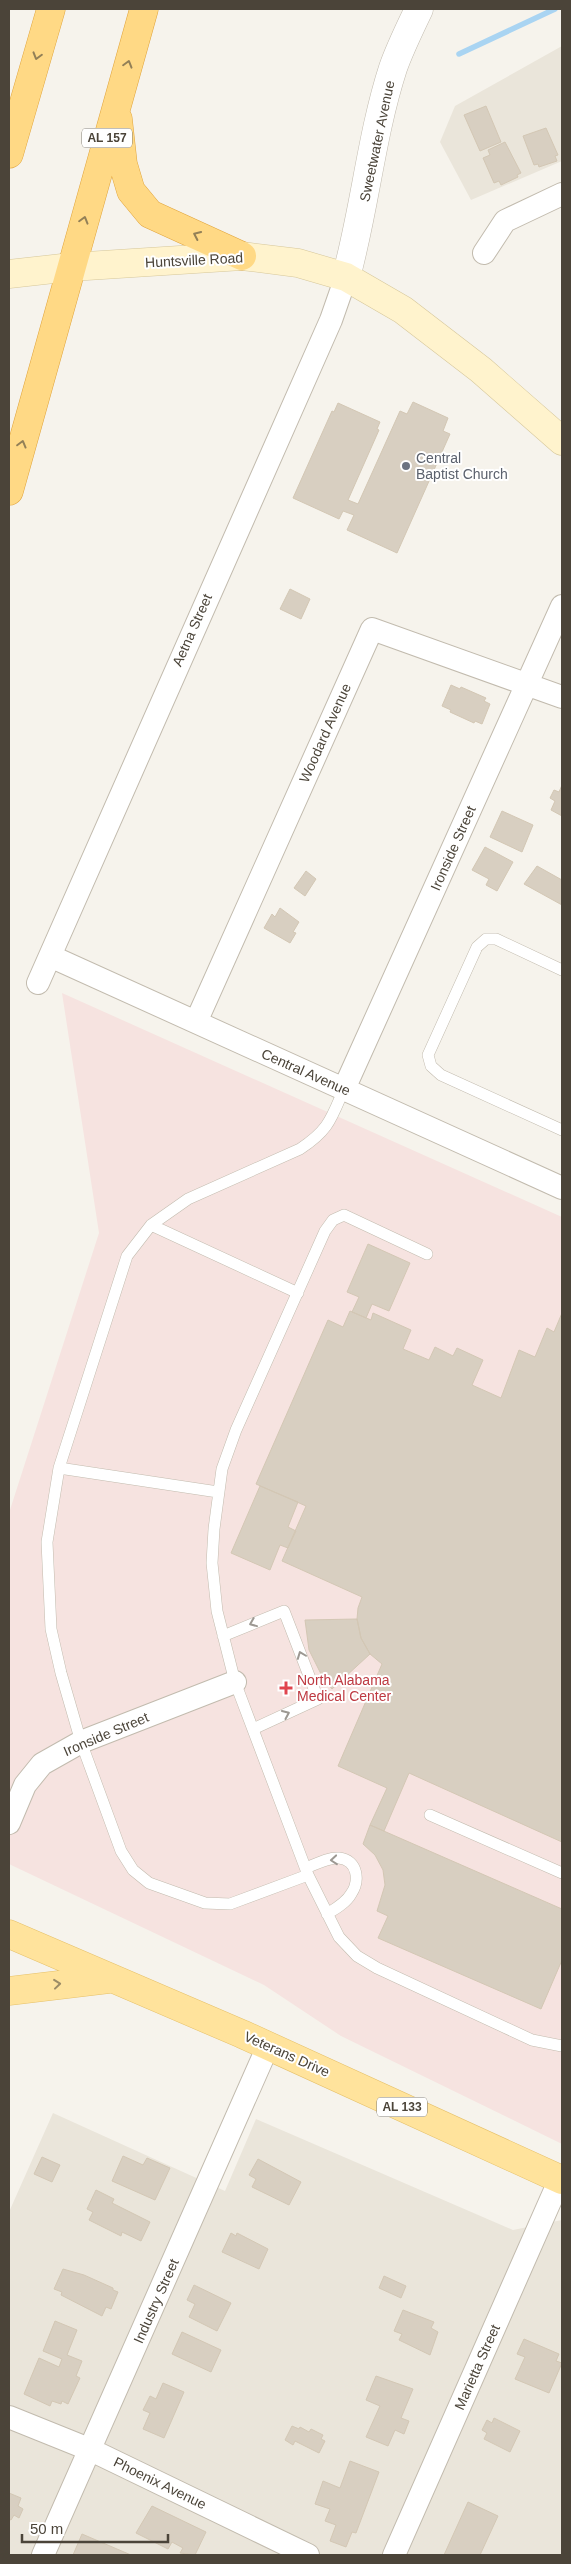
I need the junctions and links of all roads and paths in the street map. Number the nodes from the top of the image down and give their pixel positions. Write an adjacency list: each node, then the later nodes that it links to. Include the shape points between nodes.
1 (51, 9): 5 (highway, one-way to 5)
2 (144, 9): 4 (highway, AL 157, one-way to 2)
3 (419, 9): 11 (street, Sweetwater Avenue, via 393,67)
4 (117, 105): 8 (highway, one-way to 4, via 150,214 131,191 123,164); 9 (highway, AL 157, one-way to 4)
5 (9, 154)
6 (562, 194): 7 (street, via 505,221)
7 (484, 254)
8 (242, 256): 9 (main road, Huntsville Road); 11 (main road, Huntsville Road, via 298,263)
9 (71, 267): 10 (main road, Huntsville Road); 13 (highway, AL 157, one-way to 9)
10 (9, 274)
11 (346, 277): 12 (main road, Huntsville Road, via 403,310 481,370); 17 (street, Aetna Street, via 331,320)
12 (562, 441)
13 (9, 491)
14 (562, 606): 15 (street, Ironside Street)
15 (527, 685): 16 (street, Woodard Avenue); 20 (street, Woodard Avenue, via 372,629); 21 (street, Ironside Street)
16 (562, 697)
17 (50, 956): 19 (street, Aetna Street); 20 (street, Central Avenue)
18 (562, 970): 22 (lane, via 496,939 486,939 477,947 428,1055 431,1066 442,1075)
19 (38, 983)
20 (196, 1022): 21 (street, Central Avenue)
21 (344, 1089): 23 (street, Central Avenue); 24 (lane, via 326,1129 317,1138 188,1198)
22 (562, 1130)
23 (561, 1183)
24 (151, 1225): 26 (lane); 27 (lane, via 127,1256 118,1278)
25 (428, 1254): 26 (lane, via 344,1216 333,1220 325,1231)
26 (298, 1293): 28 (lane, via 236,1430 222,1469)
27 (59, 1468): 28 (lane); 32 (lane, via 47,1542 51,1630)
28 (218, 1492): 29 (lane, via 212,1563)
29 (223, 1636): 30 (lane); 31 (lane, one-way to 29, via 318,1700 284,1611)
30 (235, 1682): 31 (lane); 32 (street, Ironside Street)
31 (253, 1729): 35 (lane)
32 (81, 1742): 34 (street, Ironside Street, via 42,1764 26,1784); 35 (lane, via 121,1851 133,1870 149,1883 205,1903 230,1904)
33 (430, 1815): 36 (lane)
34 (9, 1823)
35 (307, 1871): 37 (lane); 37 (lane, one-way to 35, via 351,1895 357,1881 356,1870 349,1861 338,1858)
36 (562, 1873)
37 (327, 1914): 42 (lane, via 338,1937 357,1956 377,1968 532,2040)
38 (9, 1934): 39 (main road, Veterans Drive / AL 133)
39 (110, 1979): 40 (main road, one-way to 39); 41 (main road, Veterans Drive / AL 133)
40 (9, 1991)
41 (268, 2046): 43 (main road, Veterans Drive / AL 133); 45 (street, Industry Street)
42 (562, 2046)
43 (562, 2178): 48 (street, Marietta Street)
44 (9, 2417): 45 (street, Phoenix Avenue)
45 (91, 2450): 46 (street, Industry Street); 47 (street, Phoenix Avenue)
46 (43, 2555)
47 (308, 2555)
48 (394, 2555)

